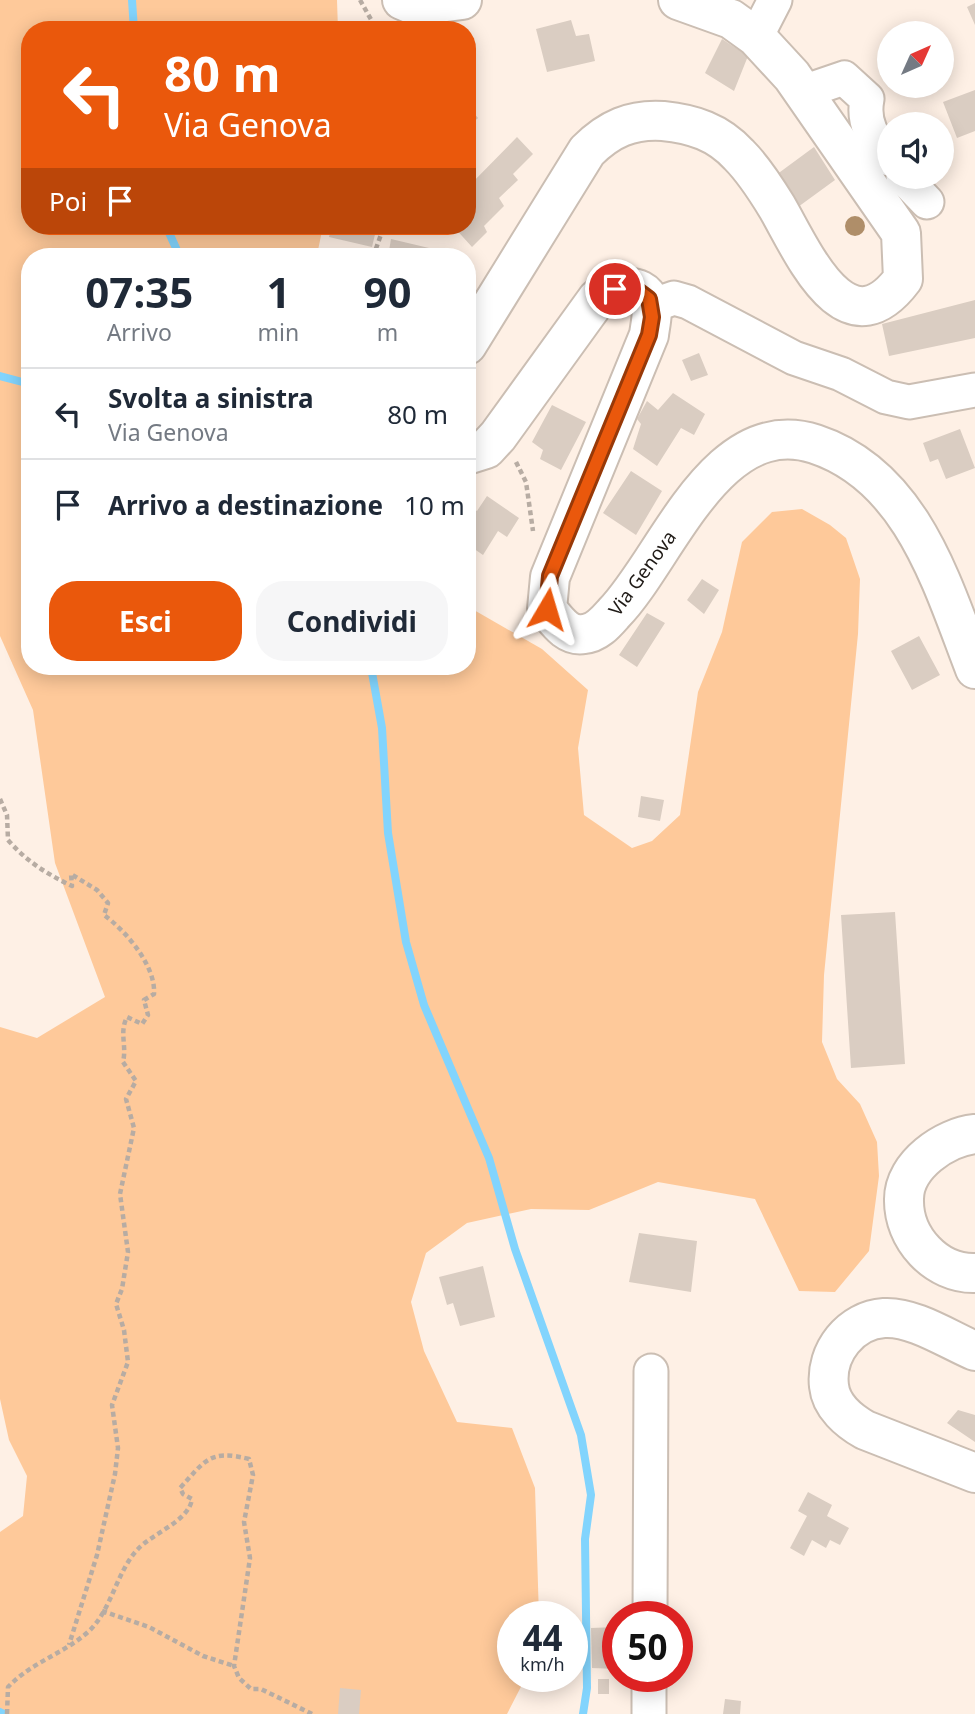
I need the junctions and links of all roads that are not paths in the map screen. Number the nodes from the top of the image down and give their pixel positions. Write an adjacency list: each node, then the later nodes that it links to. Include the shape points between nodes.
1 (402, 0): 2 (main road, via 416,6)
2 (462, 0)
3 (678, 0): 5 (main road, via 731,19)
4 (775, 0): 5 (street)
5 (756, 37): 6 (main road)
6 (803, 92): 7 (street, via 844,78 867,99 864,115); 11 (main road, via 901,233 904,279 883,301 855,306 830,292 761,182 719,137 690,123 632,122 612,129 587,151)
7 (877, 143)
8 (915, 189): 9 (street)
9 (927, 202)
10 (651, 306): 12 (street, via 674,298 688,302 794,358 841,374 886,397 909,402); 13 (main road, via 645,295 627,287 597,299); 14 (main road, Via Genova, via 649,335 550,576 547,609 560,625 572,634 585,635 601,626 635,588 710,480 750,450 788,440 811,443 850,460 896,501 933,561)
11 (476, 330)
12 (975, 390)
13 (483, 446)
14 (975, 669)
15 (975, 1134): 16 (main road, via 952,1139 932,1152 913,1174 904,1199 910,1230 933,1260 957,1272)
16 (975, 1273)
17 (975, 1351): 19 (main road, via 907,1322 869,1321 841,1341 829,1387 838,1408 865,1430)
18 (651, 1371): 20 (street)
19 (975, 1473)
20 (650, 1601)
21 (649, 1692): 22 (street)
22 (649, 1714)

